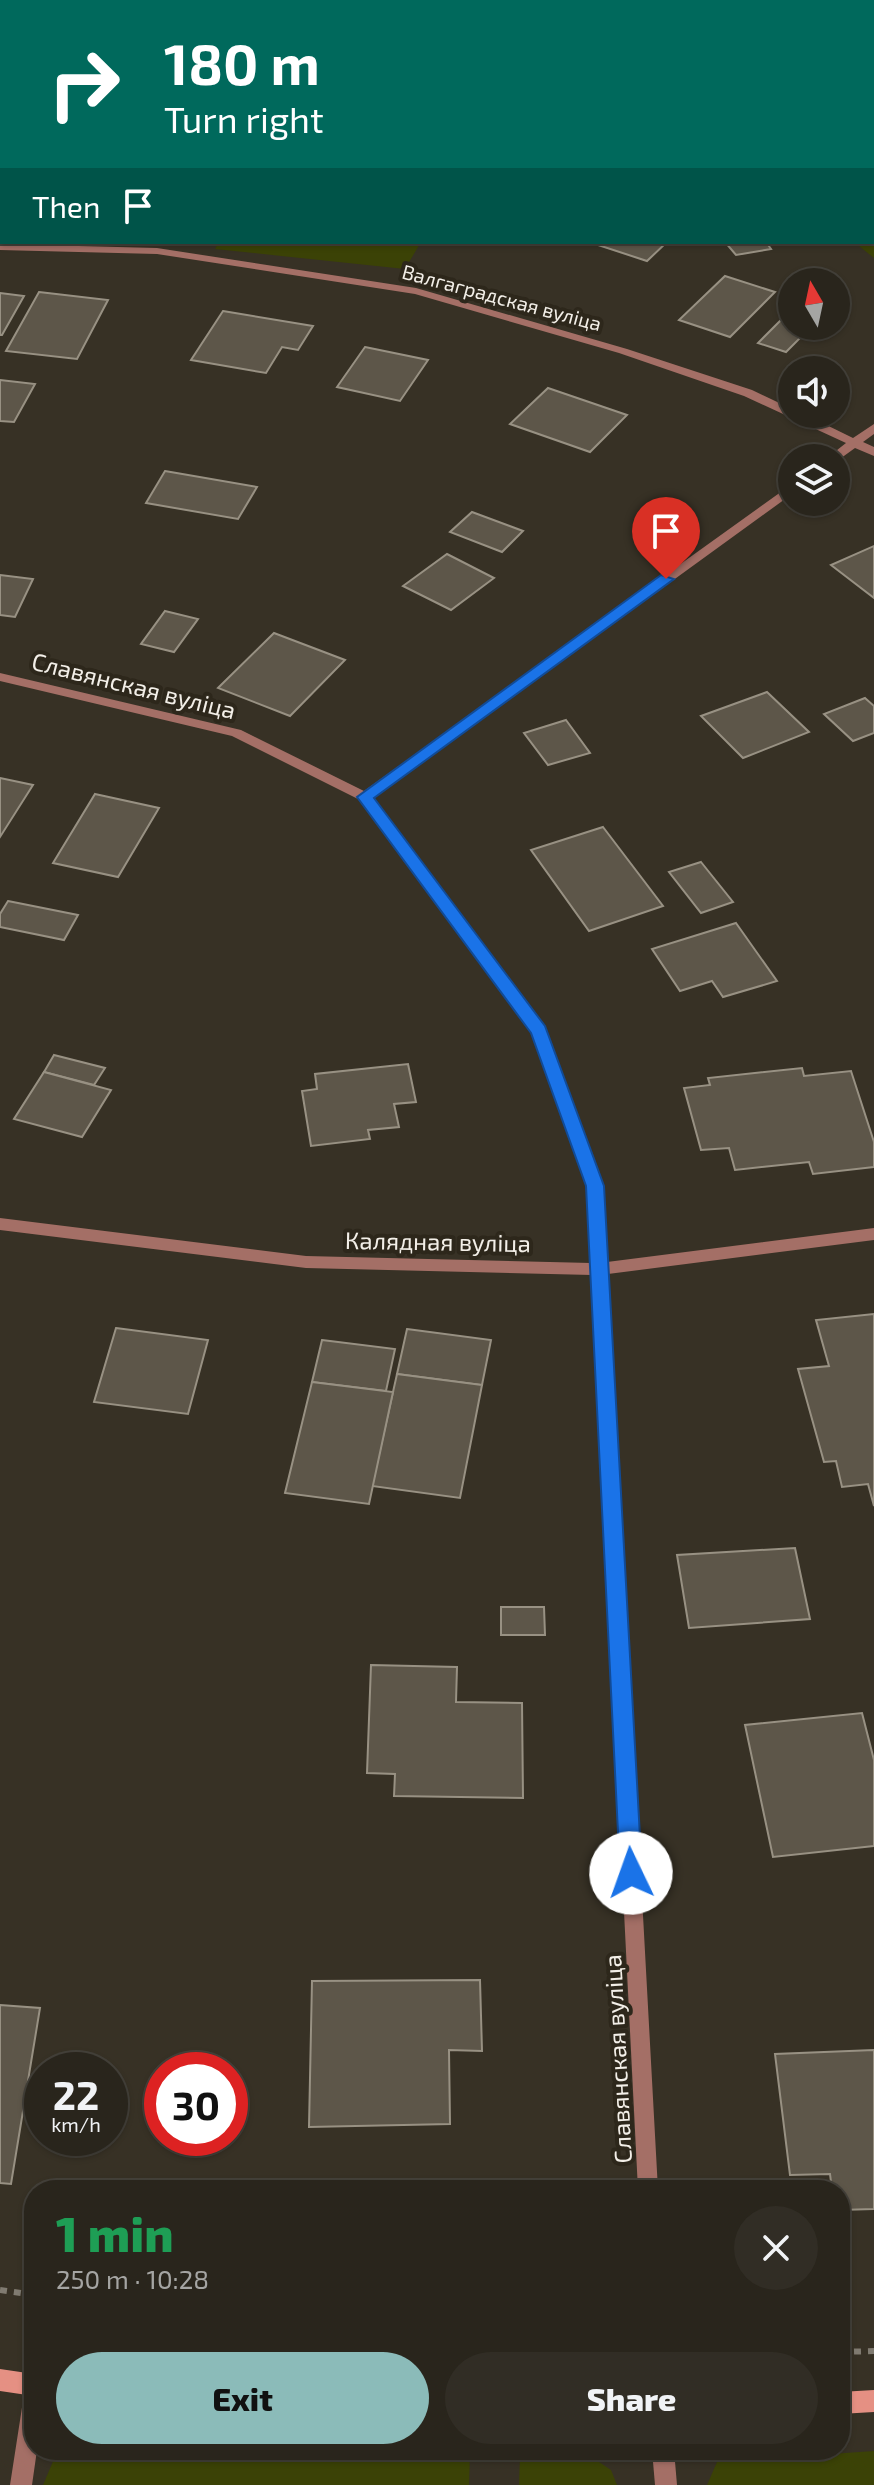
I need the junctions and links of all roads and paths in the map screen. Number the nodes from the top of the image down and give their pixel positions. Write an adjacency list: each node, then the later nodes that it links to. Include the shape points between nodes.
1 (160, 246): 2 (street, Валгаградская вуліца); 3 (street, Валгаградская вуліца, via 416,291 623,351)
2 (0, 247)
3 (778, 407)
4 (826, 428): 6 (street, Валгаградская вуліца)
5 (874, 428): 6 (street)
6 (856, 441): 7 (street); 8 (street, Валгаградская вуліца)
7 (850, 445)
8 (874, 452)
9 (778, 498): 11 (street)
10 (0, 677): 11 (street, Славянская вуліца, via 236,733)
11 (365, 797): 14 (street, Славянская вуліца, via 539,1031 595,1186)
12 (0, 1224): 14 (street, Калядная вуліца, via 306,1262)
13 (874, 1234): 14 (street, Калядная вуліца)
14 (598, 1269): 15 (street, Славянская вуліца)
15 (647, 2180)
16 (0, 2290): 17 (path)
17 (24, 2294)
18 (874, 2351): 19 (path)
19 (850, 2352)
20 (0, 2380): 21 (street)
21 (24, 2384)
22 (874, 2401): 23 (street)
23 (850, 2402)
24 (25, 2460): 26 (street)
25 (664, 2460): 27 (street)
26 (21, 2485)
27 (666, 2485)

